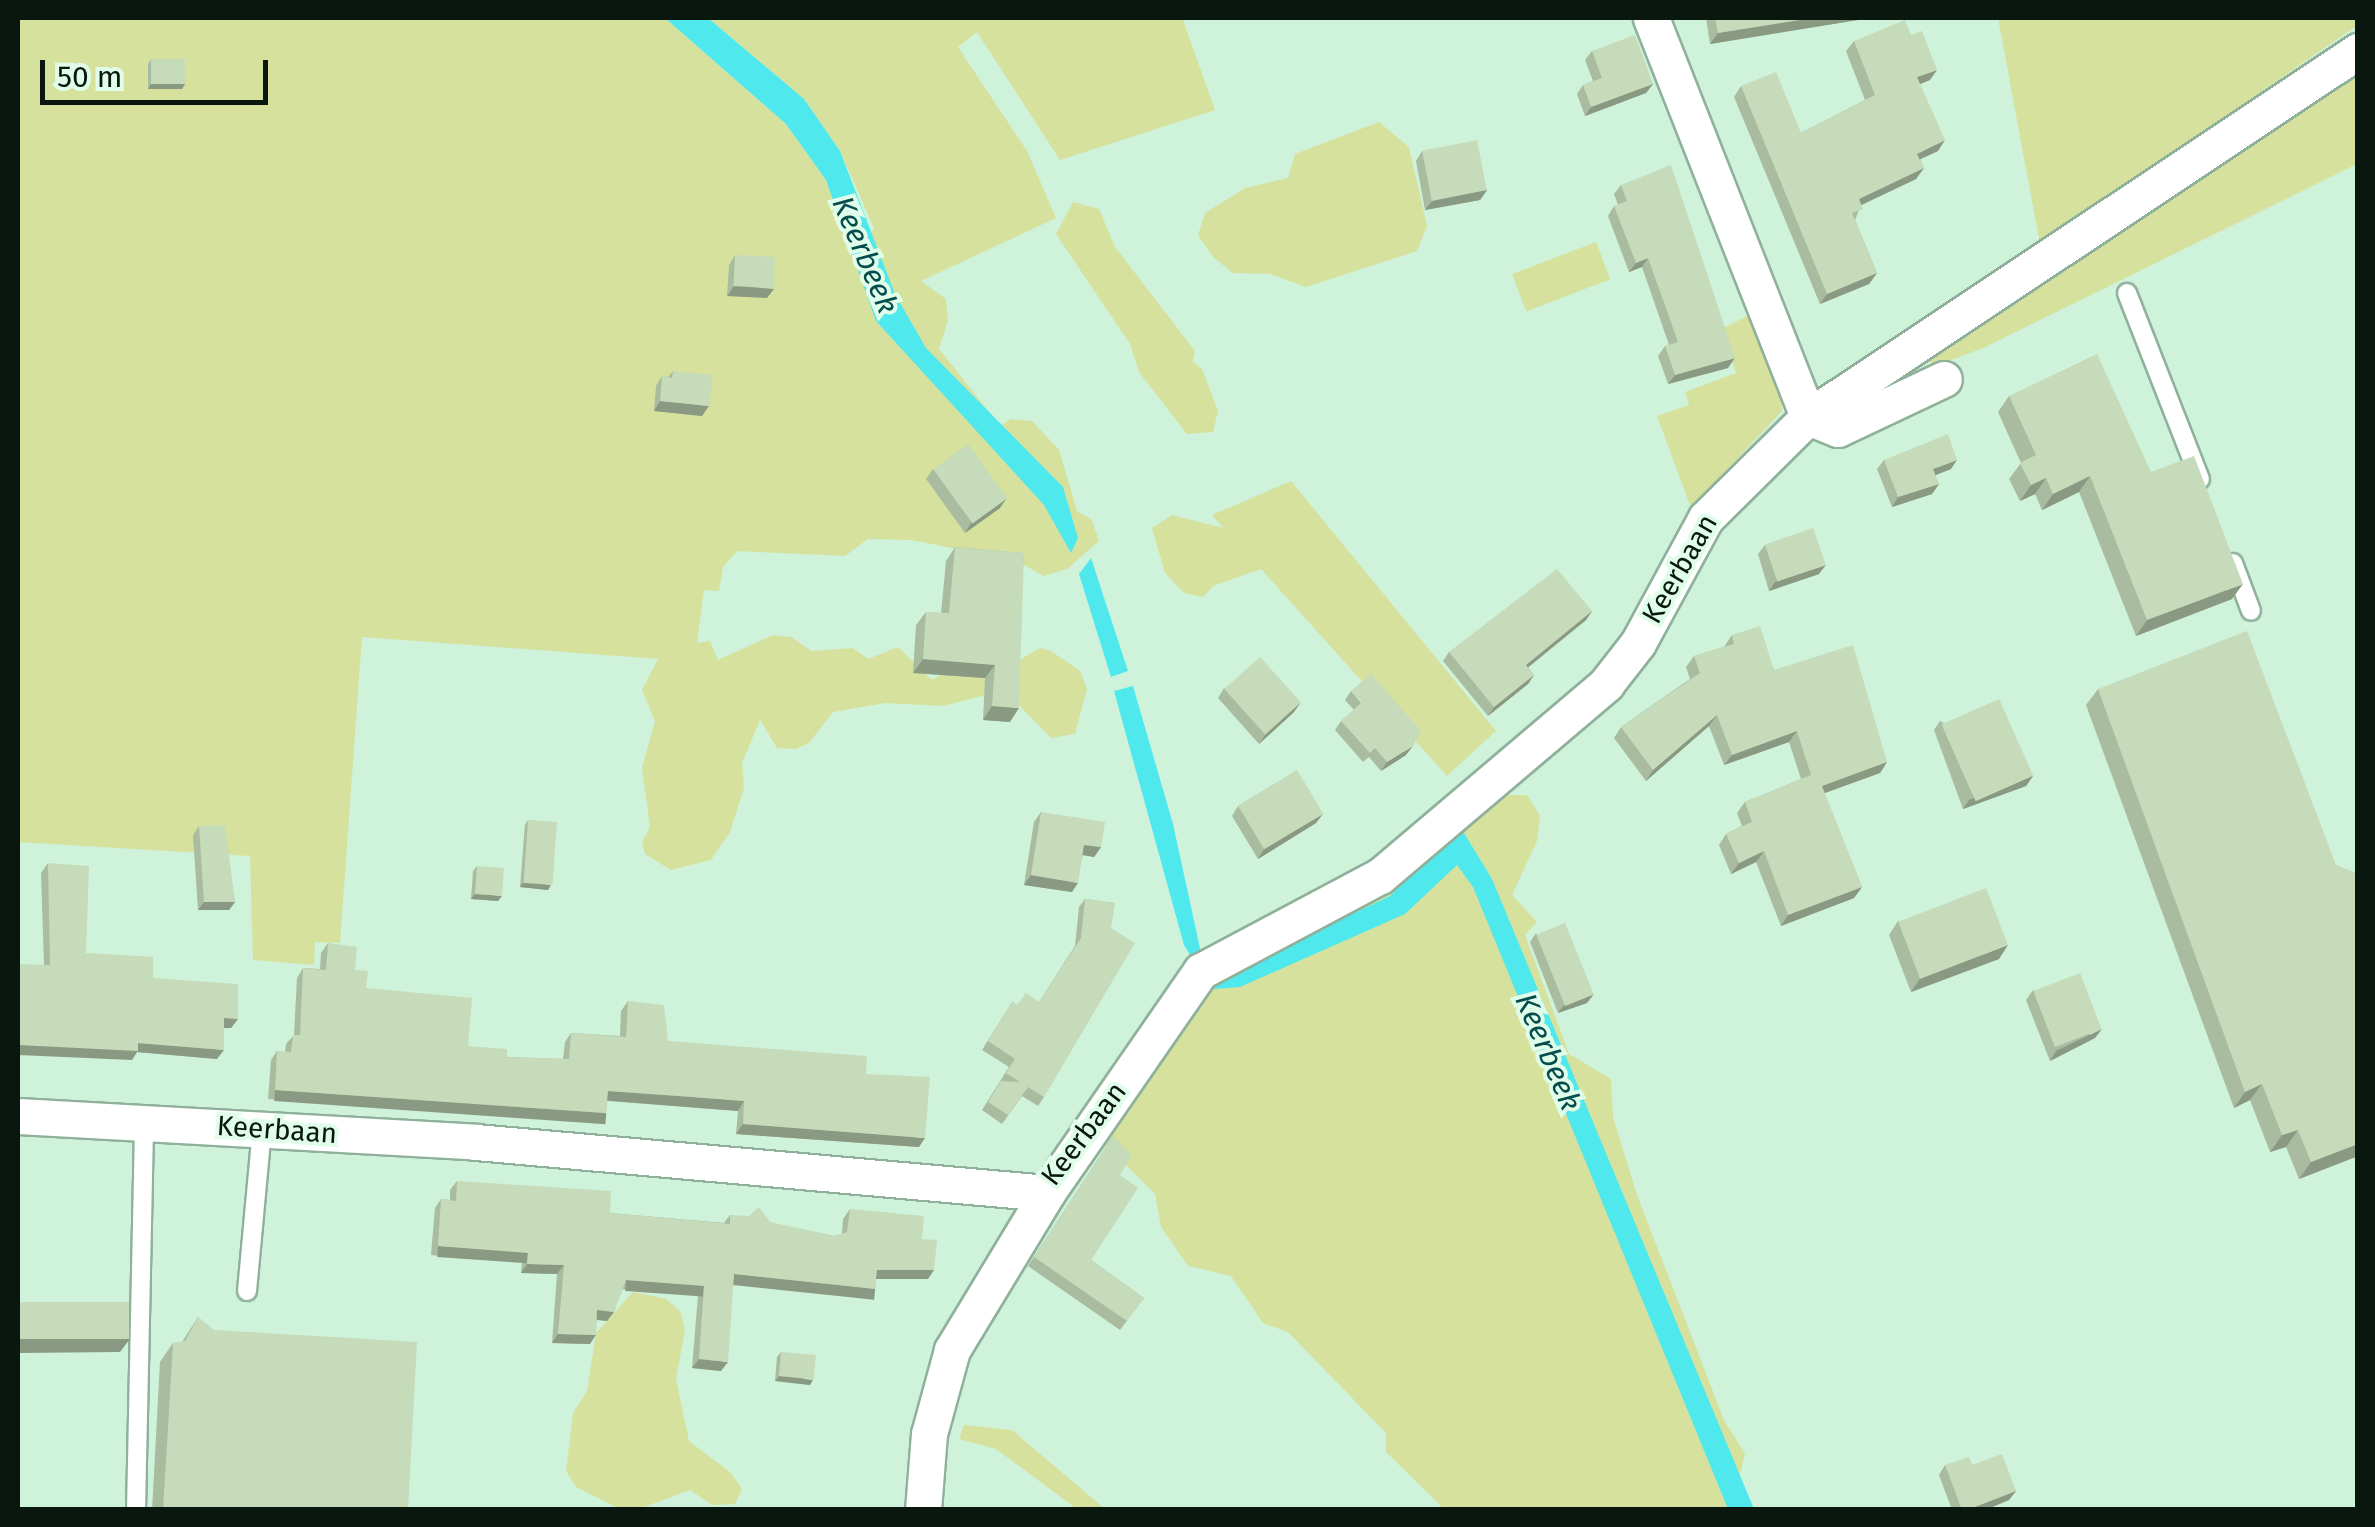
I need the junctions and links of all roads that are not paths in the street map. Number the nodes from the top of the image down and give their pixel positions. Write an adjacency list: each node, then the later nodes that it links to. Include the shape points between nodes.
1 (1651, 18): 5 (street)
2 (2358, 52): 5 (street, Keerbaan)
3 (2128, 293): 6 (lane)
4 (1944, 379): 5 (street, via 1838,429)
5 (1808, 418): 12 (street, Keerbaan, via 1706,518 1638,643 1606,684 1380,876 1200,971)
6 (2210, 505)
7 (2224, 540): 8 (lane)
8 (2251, 611)
9 (18, 1116): 10 (street, Keerbaan)
10 (144, 1122): 11 (street, Keerbaan); 14 (lane)
11 (262, 1129): 12 (street, Keerbaan); 13 (lane)
12 (1047, 1193): 15 (street, via 952,1350 929,1434)
13 (247, 1291)
14 (136, 1510)
15 (924, 1510)

